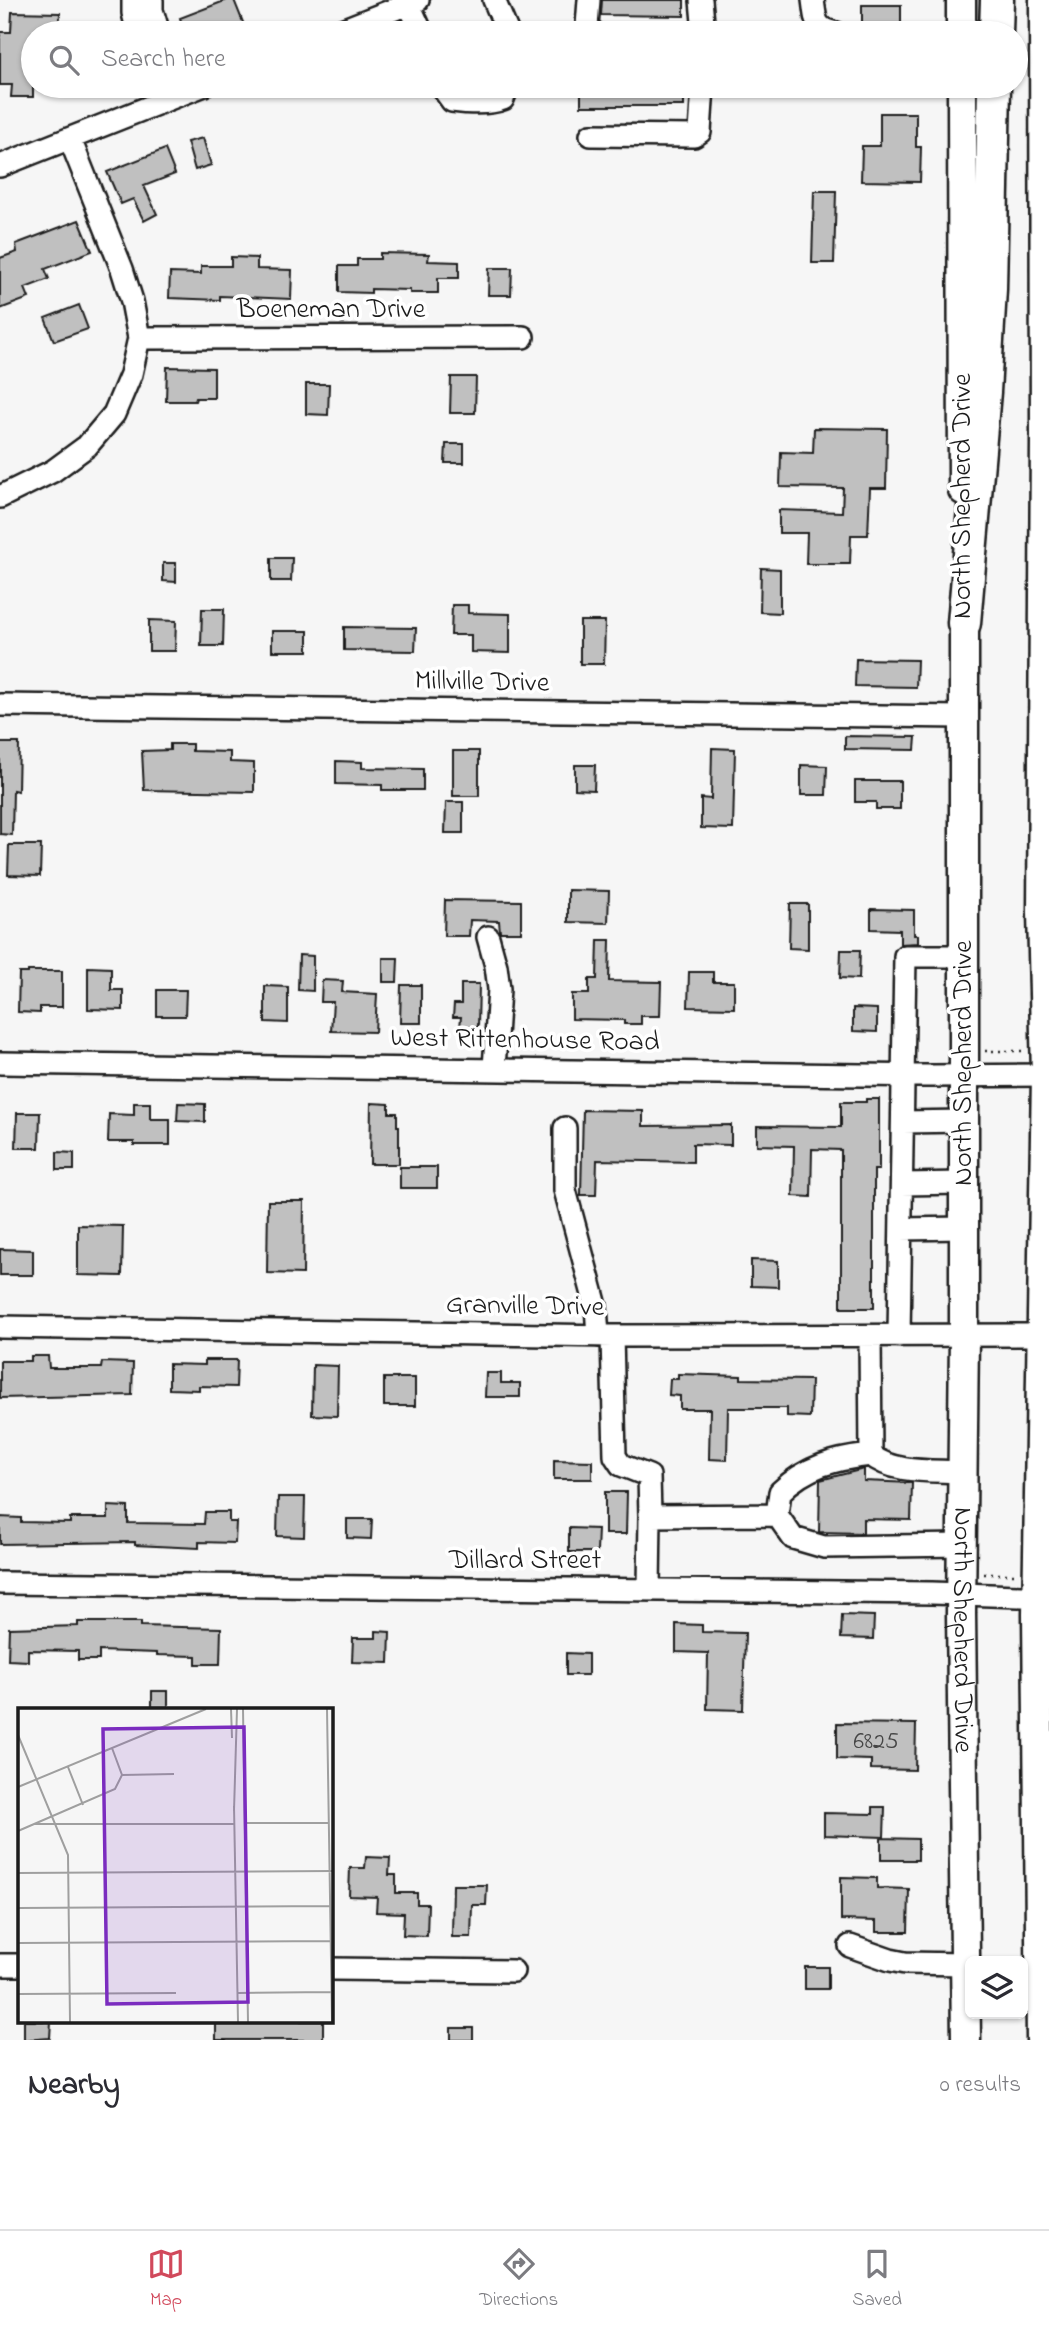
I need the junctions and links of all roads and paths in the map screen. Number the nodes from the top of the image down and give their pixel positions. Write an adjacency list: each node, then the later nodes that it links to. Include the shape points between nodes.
1 (133, 0): 11 (street)
2 (152, 0): 12 (street)
3 (494, 0): 15 (street)
4 (589, 0): 16 (street)
5 (701, 0): 17 (street)
6 (813, 0): 18 (street)
7 (961, 0): 19 (main road)
8 (997, 0): 20 (highway)
9 (1044, 0): 27 (main road)
10 (411, 1): 13 (street); 14 (street)
11 (143, 21)
12 (149, 21)
13 (363, 21)
14 (418, 21)
15 (503, 21)
16 (587, 21)
17 (703, 21)
18 (817, 21)
19 (961, 21)
20 (996, 21)
21 (156, 98): 29 (street)
22 (479, 98): 23 (street, via 497,102)
23 (504, 98)
24 (702, 98): 28 (street, via 700,132 694,136)
25 (962, 98): 37 (main road, North Shepherd Drive)
26 (993, 98): 37 (highway, via 984,392)
27 (1046, 121): 31 (main road)
28 (591, 135)
29 (70, 139): 30 (street); 33 (street, via 122,269)
30 (0, 166)
31 (1047, 294): 34 (main road)
32 (523, 337): 33 (street, Boeneman Drive)
33 (139, 338): 35 (street, via 131,374 114,414 87,446 53,471)
34 (1047, 437): 36 (main road)
35 (0, 497)
36 (1046, 602): 39 (main road)
37 (964, 623): 40 (main road, North Shepherd Drive)
38 (0, 705): 40 (street, Millville Drive)
39 (1045, 716): 48 (main road, via 1042,912)
40 (963, 717): 42 (main road, North Shepherd Drive)
41 (488, 937): 46 (street, via 499,989)
42 (964, 956): 45 (main road, North Shepherd Drive); 47 (street, via 905,956)
43 (1022, 1051): 45 (path)
44 (0, 1063): 46 (street, West Rittenhouse Road)
45 (969, 1063): 47 (street, West Rittenhouse Road); 48 (street, West Rittenhouse Road); 49 (main road, North Shepherd Drive)
46 (494, 1069): 47 (street, West Rittenhouse Road)
47 (904, 1075): 50 (street)
48 (1047, 1075): 57 (main road)
49 (964, 1121): 50 (street); 52 (main road, North Shepherd Drive)
50 (903, 1122): 53 (street)
51 (565, 1128): 58 (street, via 565,1190)
52 (964, 1183): 53 (street); 54 (main road, North Shepherd Drive)
53 (902, 1184): 55 (street)
54 (964, 1228): 55 (street); 61 (main road, North Shepherd Drive)
55 (901, 1229): 60 (street)
56 (0, 1326): 58 (street, Granville Drive)
57 (1045, 1335): 61 (street, Granville Drive); 62 (main road)
58 (605, 1336): 59 (street, Granville Drive); 67 (street, via 615,1456 621,1465 649,1476)
59 (870, 1336): 60 (street, Granville Drive); 63 (street)
60 (899, 1336): 61 (street, Granville Drive)
61 (964, 1336): 64 (main road, North Shepherd Drive)
62 (1044, 1440): 65 (main road)
63 (871, 1455): 64 (street, via 914,1469); 66 (street, via 831,1460 808,1469 780,1492)
64 (962, 1472): 68 (main road, North Shepherd Drive)
65 (1044, 1486): 74 (main road)
66 (777, 1515): 67 (street); 68 (street, via 793,1538 824,1547)
67 (650, 1516): 72 (street)
68 (962, 1545): 73 (main road, North Shepherd Drive)
69 (981, 1574): 70 (path)
70 (1020, 1574)
71 (0, 1583): 72 (street, Dillard Street)
72 (649, 1590): 73 (street, Dillard Street)
73 (961, 1594): 74 (street, Dillard Street); 76 (main road, North Shepherd Drive)
74 (1043, 1597): 82 (main road)
75 (850, 1946): 81 (street, via 890,1960)
76 (967, 1956)
77 (0, 1965): 78 (street)
78 (18, 1965)
79 (332, 1969): 80 (street)
80 (513, 1971)
81 (965, 1974)
82 (1037, 1977): 85 (main road)
83 (966, 2019): 84 (main road, North Shepherd Drive)
84 (966, 2040)
85 (1041, 2040)

